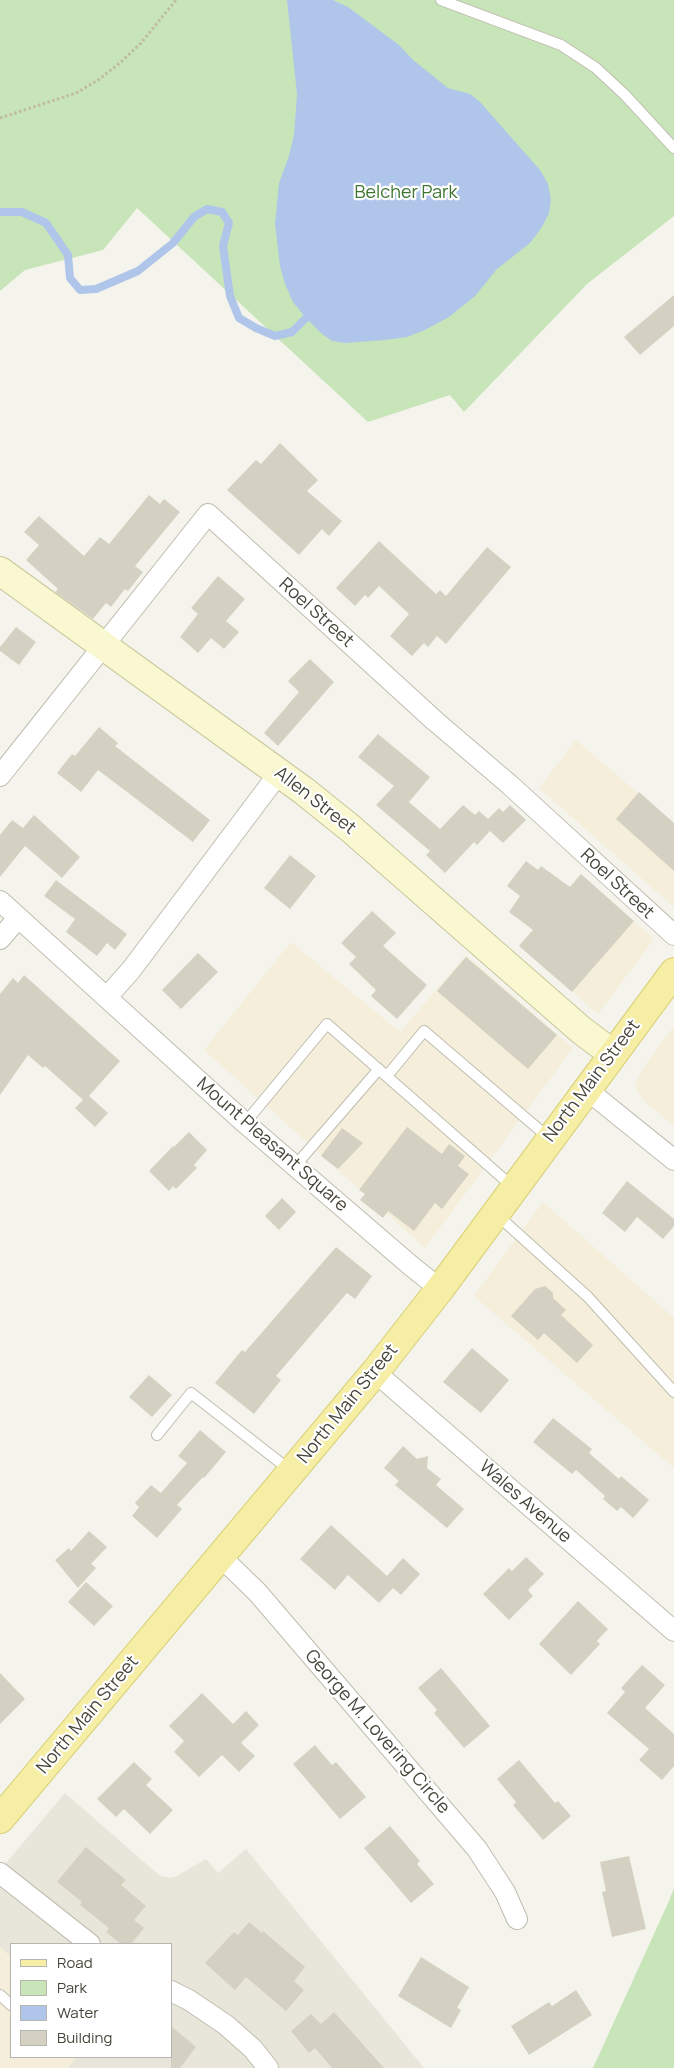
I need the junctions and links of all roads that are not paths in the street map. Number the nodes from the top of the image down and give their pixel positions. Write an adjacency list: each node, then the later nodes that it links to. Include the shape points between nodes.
1 (441, 0): 2 (lane, via 561,45 596,68)
2 (674, 148)
3 (0, 571): 4 (street, Allen Street)
4 (102, 646): 5 (street, Allen Street); 6 (street, Roel Street); 9 (street, Roel Street, via 208,514)
5 (279, 772): 12 (street); 13 (street, Allen Street, via 350,828 581,1030)
6 (0, 776)
7 (0, 901): 8 (street, Mount Pleasant Square)
8 (18, 918): 10 (street); 12 (street, Mount Pleasant Square)
9 (674, 935)
10 (0, 939)
11 (674, 972): 13 (main road, North Main Street)
12 (107, 998): 16 (street, Mount Pleasant Square)
13 (613, 1054): 15 (main road, North Main Street)
14 (383, 1073): 16 (lane, via 327,1024); 17 (lane, via 424,1031); 19 (lane); 20 (lane)
15 (586, 1089): 17 (main road, North Main Street); 18 (street)
16 (246, 1123): 19 (street, Mount Pleasant Square)
17 (550, 1139): 20 (main road, North Main Street)
18 (674, 1160)
19 (295, 1166): 22 (street, Mount Pleasant Square)
20 (514, 1187): 21 (main road, North Main Street)
21 (495, 1213): 22 (main road, North Main Street); 24 (lane, via 588,1297)
22 (440, 1289): 23 (main road, North Main Street)
23 (375, 1372): 26 (main road, North Main Street); 28 (street, Wales Avenue)
24 (674, 1392)
25 (157, 1435): 26 (lane, via 191,1393)
26 (292, 1472): 27 (main road, North Main Street)
27 (221, 1558): 29 (main road, North Main Street); 31 (street, George M. Lovering Circle, via 258,1593 477,1849 505,1892)
28 (674, 1631)
29 (0, 1819)
30 (0, 1873): 32 (street)
31 (517, 1919)
32 (89, 1943)
33 (172, 1992): 36 (street, via 226,2025 253,2049)
34 (0, 1995): 35 (lane)
35 (10, 2004)
36 (268, 2068)

